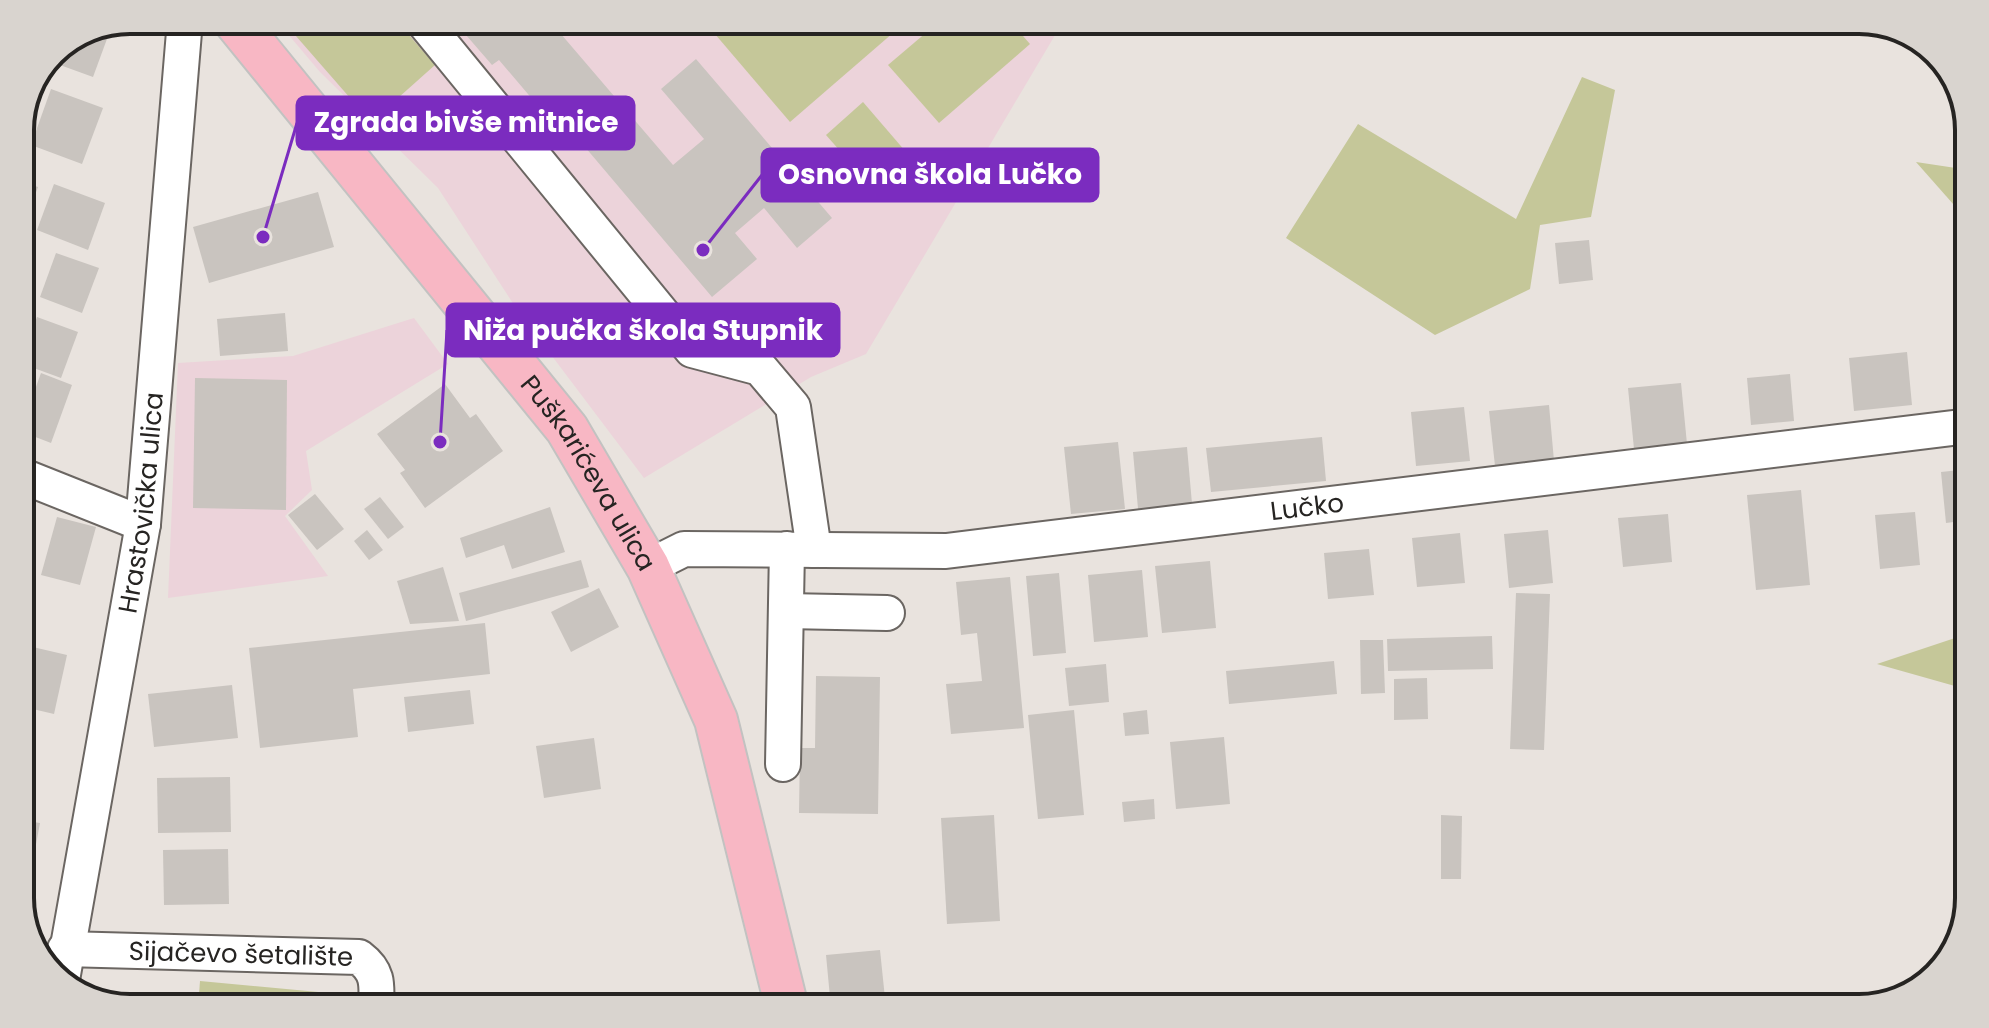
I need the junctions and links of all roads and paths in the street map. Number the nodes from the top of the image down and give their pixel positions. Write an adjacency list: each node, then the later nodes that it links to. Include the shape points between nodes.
1 (184, 34): 6 (street, Hrastovička ulica)
2 (245, 34): 8 (main road, Puškarićeva ulica, via 567,429)
3 (433, 34): 7 (street, via 692,350 760,368 793,407)
4 (1955, 428): 7 (street, Lučko, via 946,551)
5 (34, 481): 6 (street)
6 (143, 524): 12 (street, Hrastovička ulica)
7 (801, 550): 8 (street, Lučko, via 684,549); 9 (street)
8 (648, 567): 14 (main road, Puškarićeva ulica, via 716,720)
9 (786, 611): 10 (street); 11 (street)
10 (887, 613)
11 (783, 764)
12 (63, 964): 13 (street, Sijačevo šetalište, via 359,957 377,977)
13 (376, 994)
14 (784, 994)

